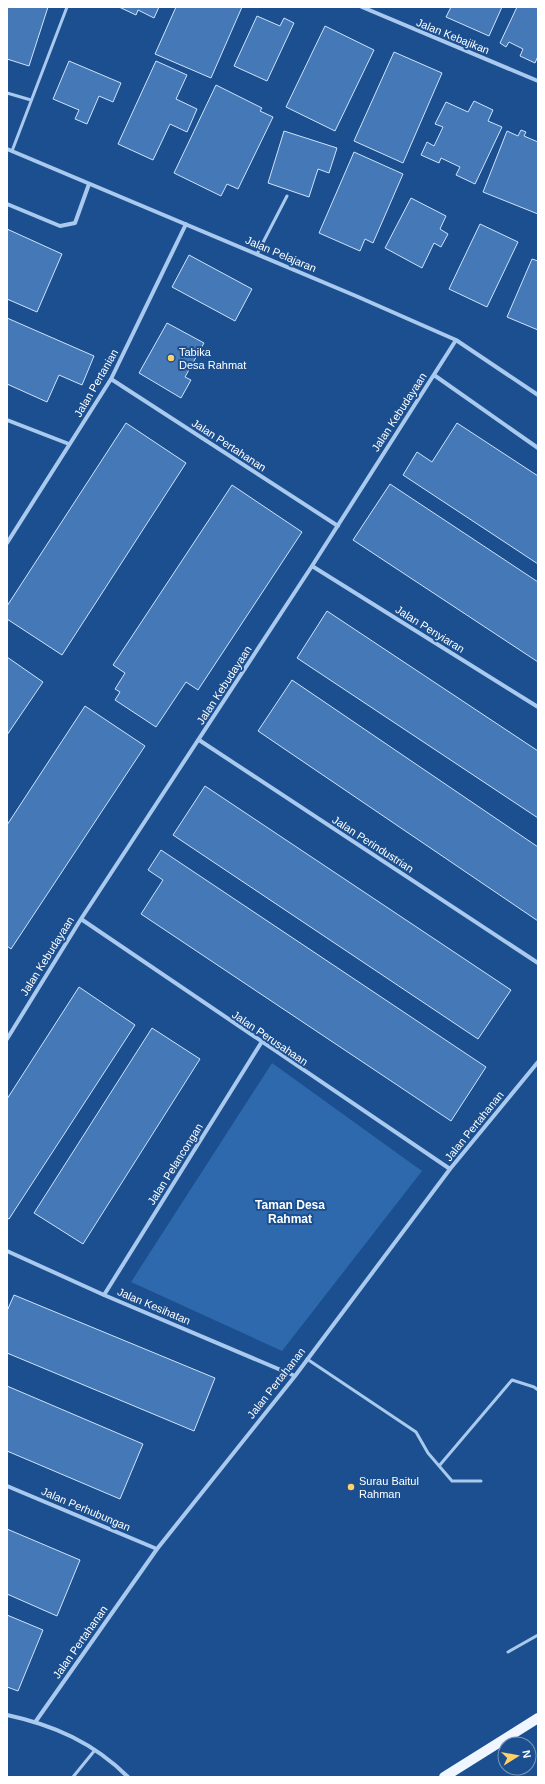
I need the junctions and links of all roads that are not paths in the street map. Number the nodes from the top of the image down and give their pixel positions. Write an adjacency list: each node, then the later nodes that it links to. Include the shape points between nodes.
1 (67, 7): 5 (lane)
2 (362, 7): 3 (street, Jalan Kebajikan)
3 (538, 81)
4 (7, 93): 5 (lane)
5 (31, 100): 6 (lane)
6 (9, 150): 7 (street, Jalan Pelajaran)
7 (89, 184): 9 (street, via 75,223 60,226); 10 (street, Jalan Pelajaran)
8 (287, 196): 11 (lane)
9 (7, 204)
10 (186, 224): 11 (street, Jalan Pelajaran); 14 (street, Jalan Pertanian)
11 (257, 254): 12 (street, Jalan Pelajaran)
12 (456, 340): 13 (street, Jalan Kebudayaan); 15 (street, Jalan Pelajaran)
13 (434, 375): 18 (street); 19 (street, Jalan Kebudayaan)
14 (111, 379): 17 (street, Jalan Pertanian); 19 (street, Jalan Pertahanan)
15 (538, 395)
16 (7, 420): 17 (street)
17 (70, 444): 20 (street, Jalan Pertanian)
18 (538, 448)
19 (338, 526): 21 (street, Jalan Kebudayaan)
20 (7, 542)
21 (312, 566): 22 (street, Jalan Penyiaran); 23 (street, Jalan Kebudayaan)
22 (538, 707)
23 (199, 740): 24 (street, Jalan Kebudayaan); 25 (street, Jalan Perindustrian)
24 (81, 919): 26 (street, Jalan Kebudayaan); 27 (street, Jalan Perusahaan)
25 (538, 963)
26 (7, 1039)
27 (261, 1043): 29 (street, Jalan Perusahaan); 31 (street, Jalan Pelancongan)
28 (538, 1062): 29 (street, Jalan Pertahanan)
29 (450, 1169): 32 (street, Jalan Pertahanan)
30 (7, 1251): 31 (street, Jalan Kesihatan)
31 (104, 1295): 33 (street, Jalan Kesihatan)
32 (307, 1359): 33 (street, Jalan Pertahanan); 35 (lane, via 416,1432)
33 (295, 1376): 38 (street, Jalan Pertahanan)
34 (538, 1390): 35 (lane, via 512,1380)
35 (439, 1466): 36 (lane, via 452,1482)
36 (481, 1481)
37 (7, 1486): 38 (street, Jalan Perhubungan)
38 (157, 1549): 43 (street, Jalan Pertahanan)
39 (538, 1635): 40 (lane)
40 (508, 1652)
41 (7, 1715): 43 (street)
42 (538, 1718): 47 (main road)
43 (36, 1721): 44 (street, via 86,1743)
44 (95, 1750): 45 (lane); 46 (street)
45 (73, 1777)
46 (128, 1777)
47 (444, 1777)

